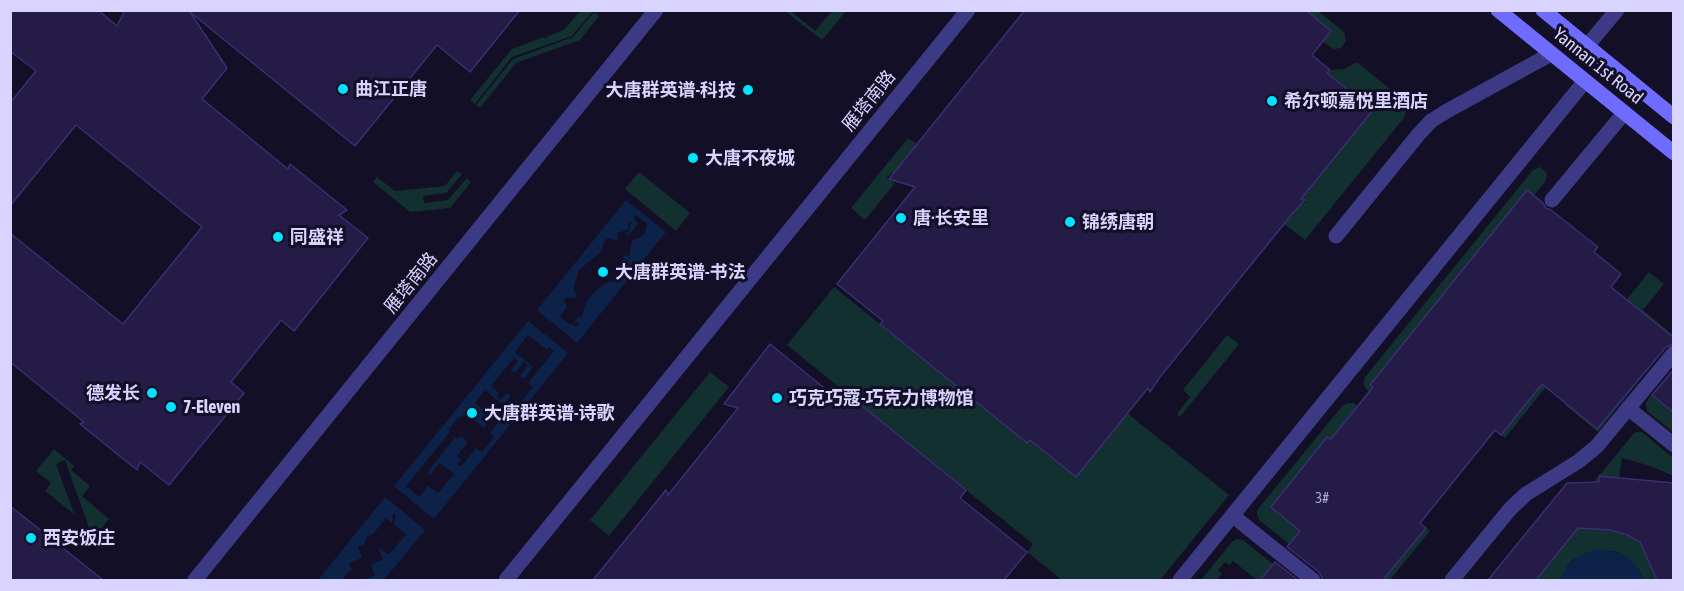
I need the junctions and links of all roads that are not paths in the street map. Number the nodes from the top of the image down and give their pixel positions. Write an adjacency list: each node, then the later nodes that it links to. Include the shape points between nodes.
1 (657, 10): 18 (street, 雁塔南路)
2 (968, 10): 19 (street, 雁塔南路)
3 (1498, 10): 7 (main road, Yannan 1st Road)
4 (1543, 10): 6 (main road, Yannan 1st Road)
5 (1617, 10): 6 (street)
6 (1587, 46): 10 (main road, Yannan 1st Road)
7 (1551, 54): 8 (main road, Yannan 1st Road); 13 (street, via 1431,121)
8 (1585, 81): 9 (main road, Yannan 1st Road); 17 (street)
9 (1624, 113): 11 (main road, Yannan 1st Road); 12 (street)
10 (1674, 117)
11 (1674, 153)
12 (1552, 200)
13 (1336, 236)
14 (1674, 353): 15 (street)
15 (1629, 408): 16 (street); 22 (street, via 1586,456 1515,504)
16 (1674, 445)
17 (1233, 516): 20 (street); 21 (street)
18 (195, 580)
19 (506, 580)
20 (1180, 580)
21 (1313, 580)
22 (1452, 580)

